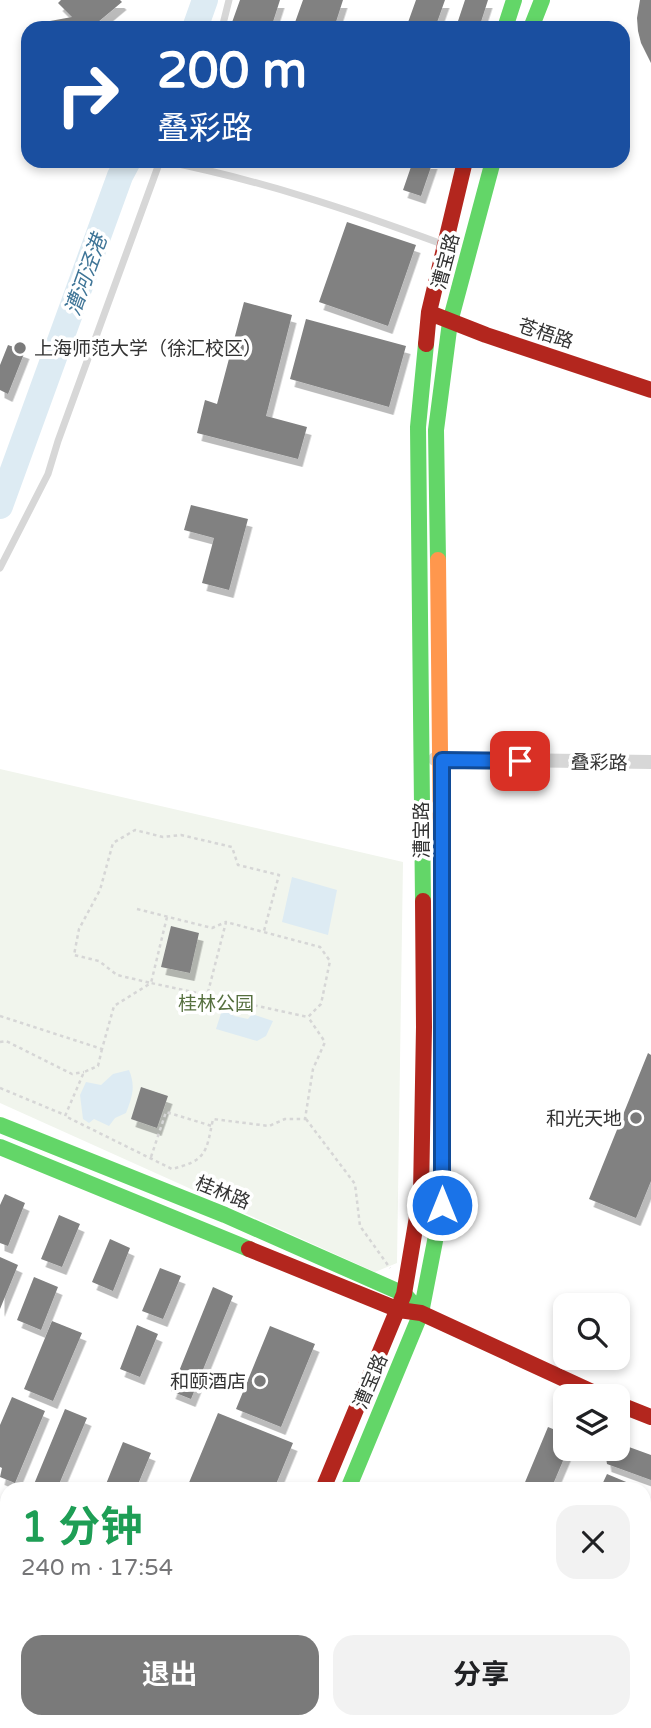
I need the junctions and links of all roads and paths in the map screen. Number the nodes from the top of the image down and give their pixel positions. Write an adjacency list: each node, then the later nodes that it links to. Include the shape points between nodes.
1 (229, 0): 4 (lane)
2 (514, 0): 5 (main road)
3 (542, 0): 6 (main road)
4 (224, 21)
5 (507, 21)
6 (534, 21)
7 (159, 168): 15 (lane, via 48,474)
8 (200, 168): 11 (lane, via 339,206)
9 (463, 168): 11 (main road, 漕宝路)
10 (491, 168): 13 (main road, 漕宝路)
11 (445, 245): 12 (main road, 漕宝路)
12 (429, 312): 13 (main road, 苍梧路); 16 (main road, 漕宝路, via 418,427)
13 (450, 322): 14 (main road, 苍梧路); 17 (main road, 漕宝路, via 436,430)
14 (651, 390)
15 (0, 568)
16 (421, 758): 17 (street, 叠彩路); 38 (main road, 漕宝路, via 421,1192)
17 (442, 760): 18 (street, 叠彩路); 40 (main road, 漕宝路, via 442,1205)
18 (651, 762)
19 (136, 909): 20 (path)
20 (167, 917): 21 (path, via 212,928); 23 (path)
21 (226, 922): 22 (path); 24 (path)
22 (264, 932): 23 (path, via 279,874 238,865 232,847 135,830 113,843 100,890 79,929 74,955 99,961 117,975); 26 (path, via 320,947 330,961 321,1004)
23 (151, 983): 24 (path); 28 (path, via 114,1006)
24 (207, 996): 26 (path)
25 (0, 1016): 28 (path)
26 (308, 1017): 32 (path, via 326,1042 313,1069)
27 (0, 1042): 29 (path, via 72,1074)
28 (102, 1049): 29 (path, via 98,1066)
29 (84, 1072): 31 (path)
30 (0, 1088): 31 (path)
31 (65, 1116): 36 (path)
32 (305, 1119): 34 (path, via 285,1119 269,1126 213,1119); 37 (path, via 355,1184 360,1226)
33 (0, 1125): 38 (main road, 桂林路, via 225,1215)
34 (212, 1126): 36 (path, via 206,1150 194,1163 172,1169); 36 (path, via 166,1112)
35 (0, 1147): 39 (main road, 桂林路)
36 (151, 1158)
37 (392, 1270)
38 (404, 1294): 39 (main road, 漕宝路); 40 (main road, 桂林路)
39 (398, 1310): 40 (main road, 桂林路); 44 (main road, 漕宝路)
40 (421, 1313): 41 (main road, 桂林路); 45 (main road, 漕宝路)
41 (575, 1384)
42 (630, 1409): 43 (main road)
43 (651, 1418)
44 (326, 1482)
45 (351, 1482)

